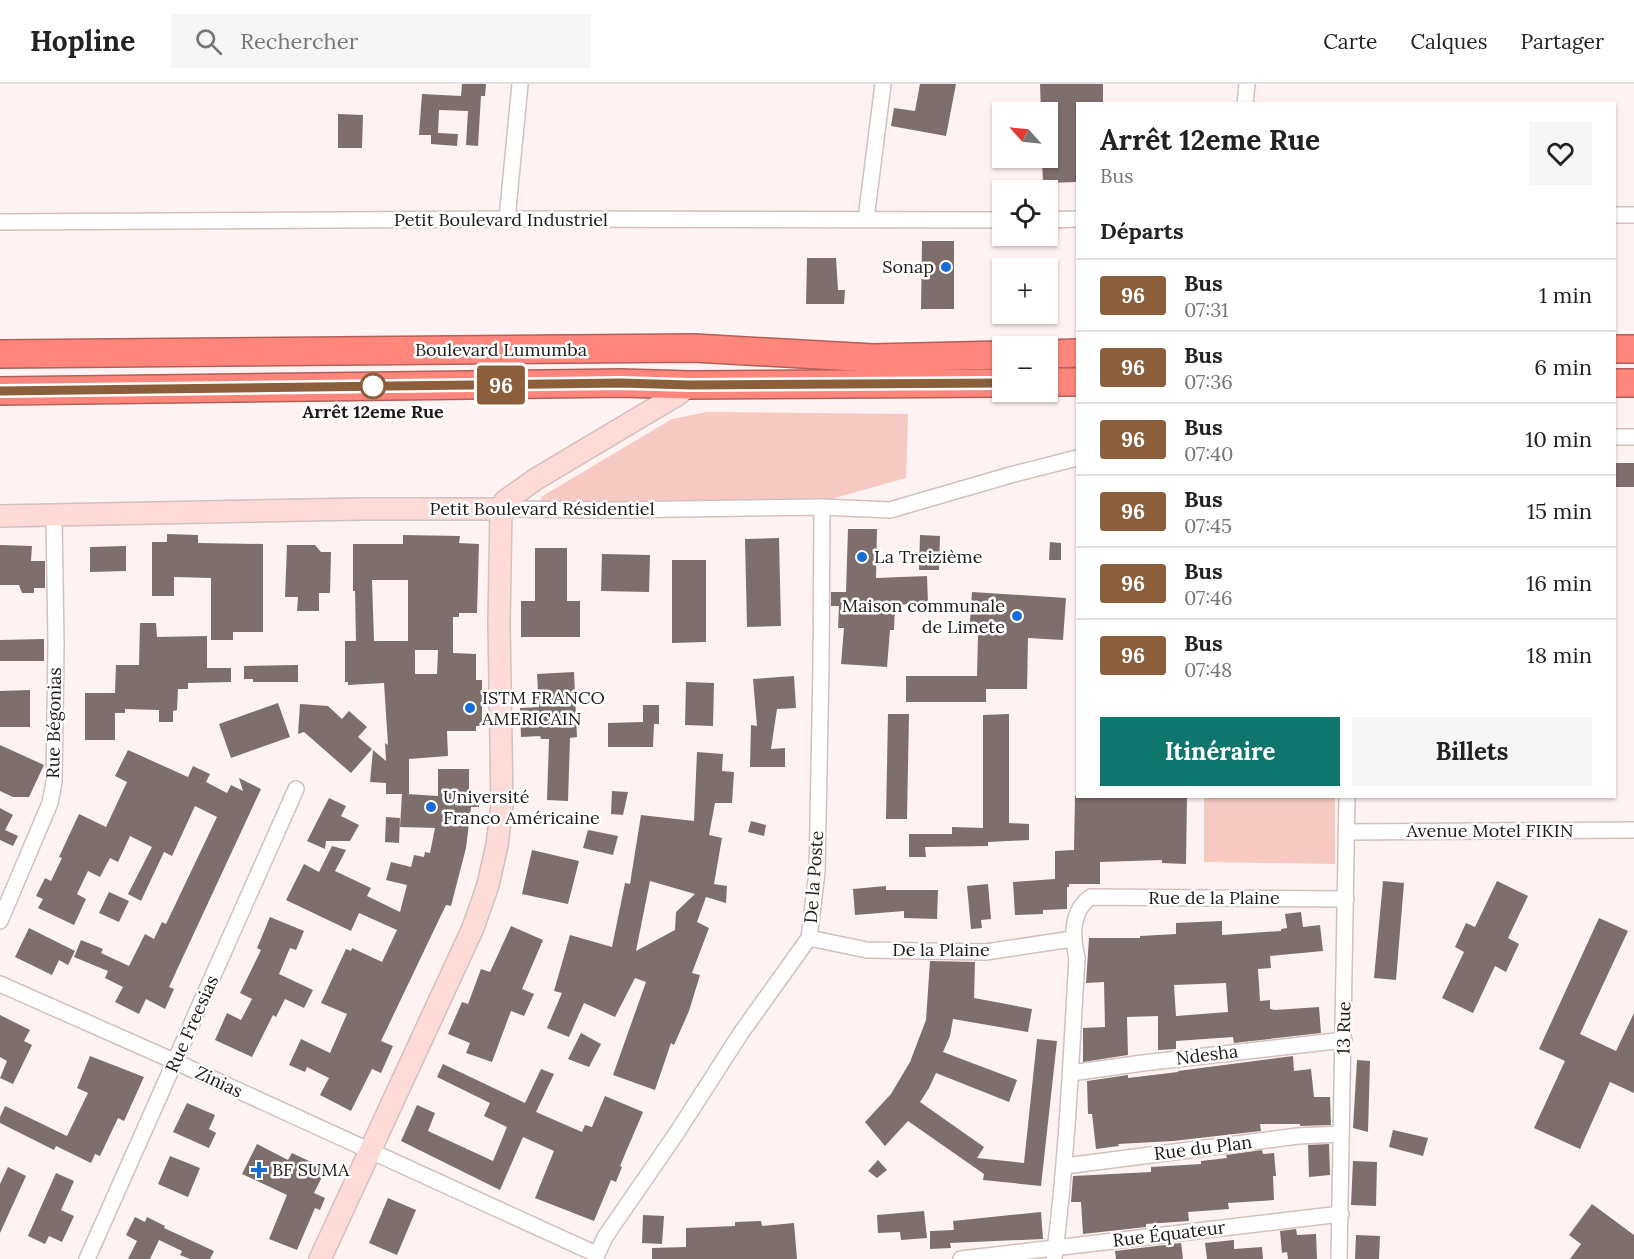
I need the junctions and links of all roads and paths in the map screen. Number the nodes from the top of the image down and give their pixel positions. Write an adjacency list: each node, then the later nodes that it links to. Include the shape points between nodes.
1 (520, 84): 7 (street)
2 (883, 84): 8 (street)
3 (1247, 84): 4 (street)
4 (1245, 102)
5 (1616, 215): 6 (street)
6 (1634, 215)
7 (507, 219): 8 (street, Petit Boulevard Industriel); 12 (street, Petit Boulevard Industriel)
8 (866, 219): 10 (street, Petit Boulevard Industriel)
9 (1076, 219): 11 (street)
10 (992, 220)
11 (1058, 220)
12 (0, 222)
13 (1616, 349): 14 (highway)
14 (1634, 349)
15 (1076, 353): 17 (highway)
16 (0, 354): 18 (highway, Boulevard Lumumba, via 694,348 873,358)
17 (1058, 354)
18 (992, 355)
19 (1058, 382): 20 (highway)
20 (1076, 382)
21 (992, 383): 24 (highway, Boulevard Lumumba)
22 (1616, 383): 23 (highway)
23 (1634, 383)
24 (690, 385): 25 (highway, Boulevard Lumumba); 30 (street, via 520,489)
25 (0, 391)
26 (1634, 436): 27 (street)
27 (1616, 437)
28 (1076, 458): 29 (street, Petit Boulevard Résidentiel, via 890,510)
29 (822, 507): 30 (street, Petit Boulevard Résidentiel); 39 (street, De la Poste, via 817,872)
30 (501, 509): 32 (street, Petit Boulevard Résidentiel); 46 (street, via 501,805 497,845 472,928)
31 (0, 516): 32 (street, Petit Boulevard Résidentiel)
32 (54, 516): 38 (street, Rue Bégonias, via 54,782 50,803)
33 (296, 789): 43 (street, Rue Freesias)
34 (1347, 798): 36 (street, 13 Rue)
35 (1634, 830): 36 (street, Avenue Motel FIKIN)
36 (1347, 832): 37 (street, 13 Rue)
37 (1346, 899): 40 (street, Rue de la Plaine, via 1091,897 1077,913); 42 (street, 13 Rue)
38 (0, 921)
39 (809, 938): 40 (street, De la Plaine, via 867,950 986,952); 50 (street, De la Poste, via 741,1033 605,1237)
40 (1072, 939): 44 (street, via 1077,958)
41 (0, 984): 43 (street, Zinias)
42 (1344, 1040): 44 (street, Ndesha); 45 (street, 13 Rue)
43 (176, 1062): 46 (street, Zinias); 51 (street, Rue Freesias)
44 (1071, 1073): 47 (street)
45 (1341, 1134): 47 (street, Rue du Plan); 48 (street, 13 Rue)
46 (371, 1152): 50 (street, De la Poste); 52 (street)
47 (1065, 1166): 49 (street)
48 (1341, 1214): 49 (street, Rue Équateur); 54 (street, 13 Rue)
49 (1055, 1254): 53 (street, Rue Équateur)
50 (596, 1257)
51 (87, 1259)
52 (320, 1259)
53 (961, 1259)
54 (1339, 1259)

